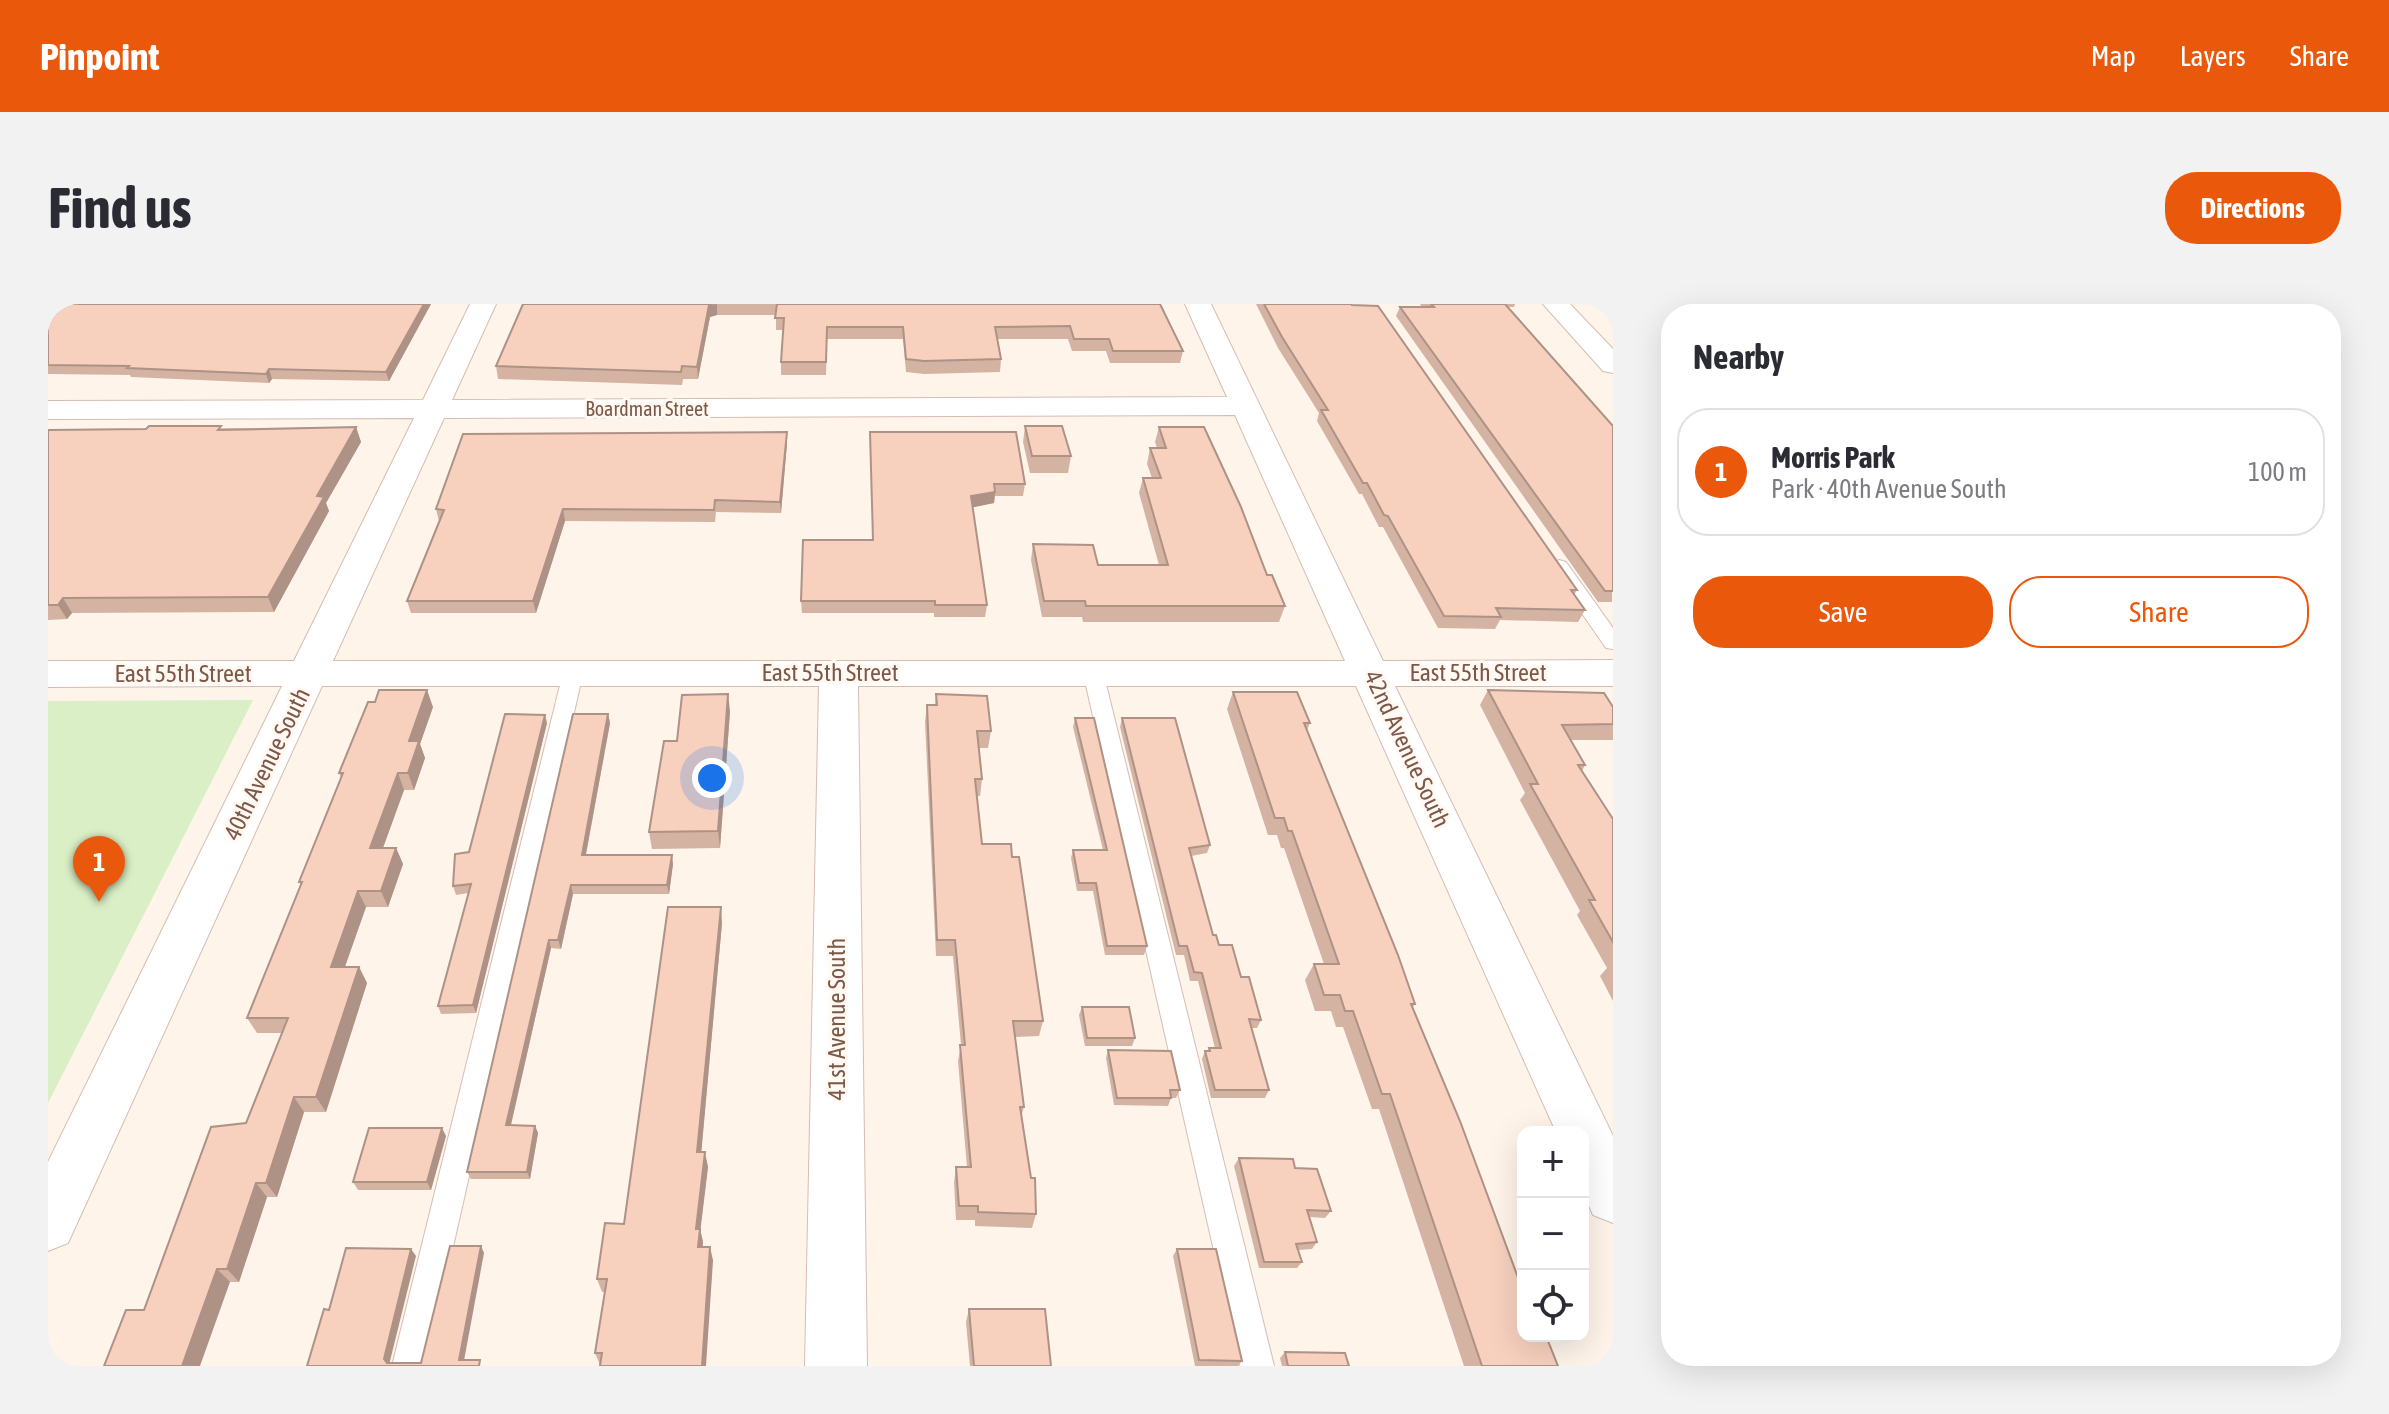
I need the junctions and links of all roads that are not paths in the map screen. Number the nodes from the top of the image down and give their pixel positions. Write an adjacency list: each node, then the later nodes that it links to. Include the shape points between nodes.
1 (483, 304): 6 (street, 40th Avenue South)
2 (1198, 304): 5 (street, 42nd Avenue South)
3 (1556, 304): 4 (street)
4 (1613, 365)
5 (1245, 406): 6 (street, Boardman Street); 13 (street, 42nd Avenue South)
6 (434, 409): 7 (street, Boardman Street); 16 (street, 40th Avenue South)
7 (48, 410)
8 (1549, 552): 9 (lane)
9 (1613, 643)
10 (1093, 672): 12 (street, East 55th Street); 13 (street, East 55th Street); 21 (lane)
11 (573, 673): 12 (street, East 55th Street); 16 (street, East 55th Street); 19 (lane)
12 (839, 673): 20 (street, 41st Avenue South)
13 (1372, 673): 14 (street, East 55th Street); 17 (street, 42nd Avenue South)
14 (1613, 673)
15 (48, 674): 16 (street, East 55th Street)
16 (310, 674): 18 (street, 40th Avenue South)
17 (1613, 1196)
18 (48, 1223)
19 (409, 1366)
20 (836, 1366)
21 (1257, 1366)

